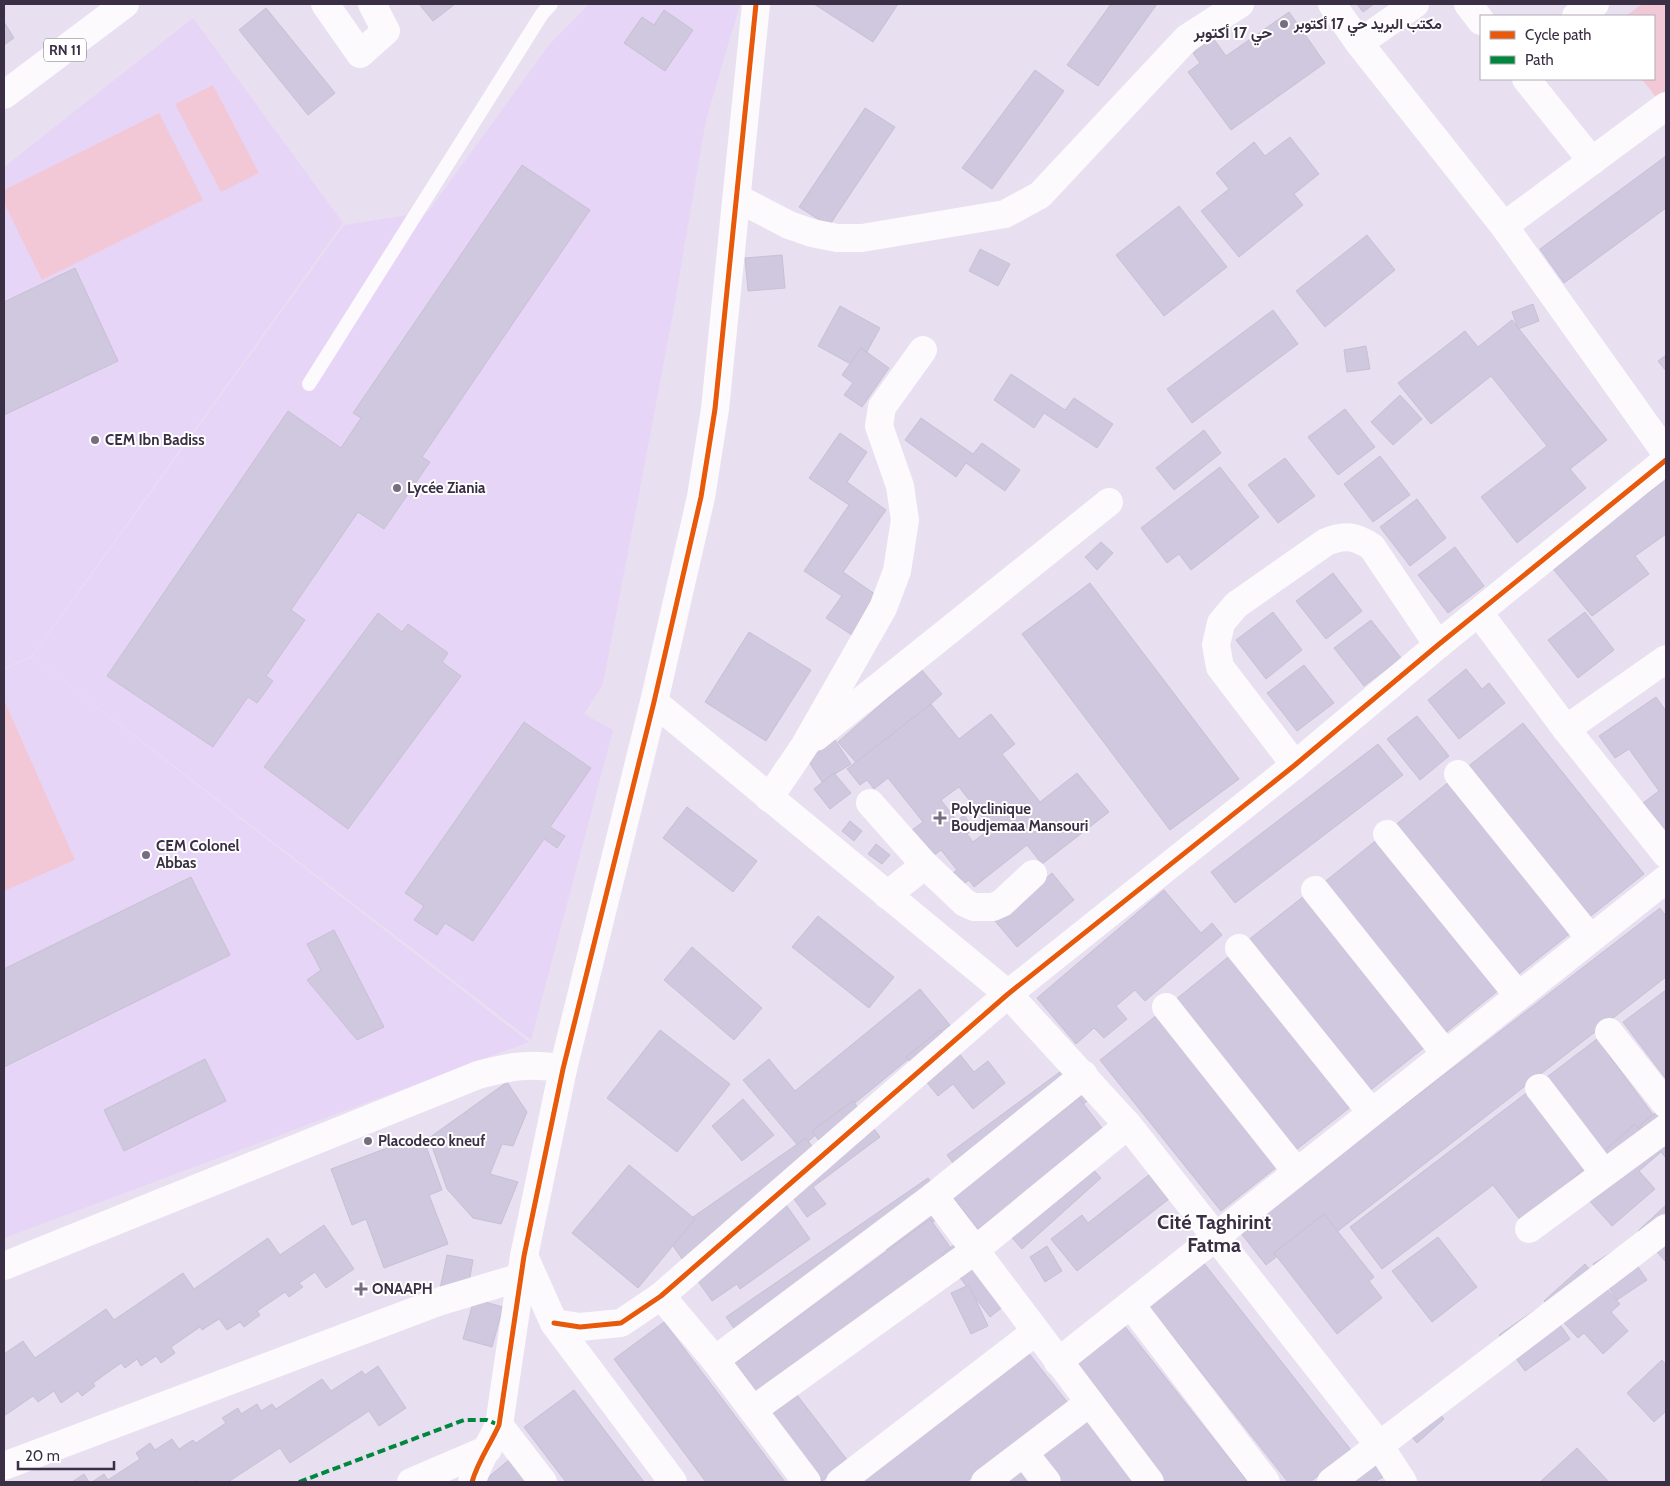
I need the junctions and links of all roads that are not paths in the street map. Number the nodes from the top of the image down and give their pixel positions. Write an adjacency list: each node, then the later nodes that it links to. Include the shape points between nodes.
1 (125, 4): 15 (street, RN 11)
2 (325, 4): 3 (street, via 360,54 386,31)
3 (372, 4)
4 (551, 4): 21 (lane, via 536,22)
5 (756, 4): 18 (street)
6 (1332, 4): 13 (street)
7 (1414, 4): 13 (street)
8 (1468, 4): 12 (street)
9 (1595, 4): 11 (street)
10 (1225, 7): 18 (street, via 1187,38 1040,194 1005,214 862,238 837,238 789,224)
11 (1578, 15)
12 (1480, 20)
13 (1359, 43): 19 (street)
14 (1527, 80): 17 (street)
15 (4, 95)
16 (1666, 106): 17 (street)
17 (1592, 161): 19 (street)
18 (736, 198): 28 (street, via 714,409 701,497)
19 (1504, 226): 22 (street)
20 (923, 350): 30 (street, via 882,407 879,426 900,486 905,520 897,571 883,608)
21 (309, 384)
22 (1666, 453)
23 (1666, 460): 25 (street)
24 (1108, 502): 30 (street)
25 (1479, 613): 26 (street); 29 (street)
26 (1438, 645): 31 (street); 31 (street, via 1372,546 1350,536 1338,537 1321,545 1236,605 1221,623 1216,644 1220,667)
27 (1666, 659): 29 (street)
28 (654, 702): 33 (street); 49 (street)
29 (1566, 729): 36 (street)
30 (805, 745): 33 (street)
31 (1295, 765): 44 (street)
32 (1458, 774): 42 (street)
33 (769, 798): 41 (street)
34 (870, 803): 37 (street)
35 (1387, 834): 45 (street)
36 (1666, 854)
37 (925, 865): 38 (street, via 965,903 983,908 1002,903); 41 (street)
38 (1033, 874)
39 (1666, 879): 42 (street)
40 (1315, 890): 48 (street)
41 (887, 895): 44 (street)
42 (1590, 938): 45 (street)
43 (1239, 948): 53 (street)
44 (1008, 994): 50 (street); 65 (street)
45 (1518, 996): 48 (street)
46 (1166, 1007): 56 (street)
47 (1609, 1032): 52 (street)
48 (1446, 1053): 53 (street)
49 (563, 1069): 63 (street, via 543,1064 526,1065 478,1075); 64 (street)
50 (1084, 1075): 54 (street); 58 (street)
51 (1539, 1088): 57 (street)
52 (1666, 1104)
53 (1371, 1112): 56 (street)
54 (1128, 1125): 61 (street); 62 (street)
55 (1666, 1128): 57 (street)
56 (1296, 1171): 61 (street)
57 (1604, 1173): 59 (street)
58 (934, 1196): 62 (street); 69 (street)
59 (1529, 1228)
60 (1666, 1228): 74 (street)
61 (1214, 1237): 66 (street); 74 (street)
62 (974, 1250): 68 (street); 72 (street)
63 (4, 1266)
64 (523, 1267): 67 (street); 73 (street); 76 (street)
65 (661, 1296): 67 (street, via 621,1323 580,1327); 69 (street)
66 (1131, 1305): 70 (street); 86 (street)
67 (554, 1323): 80 (street)
68 (1035, 1332): 70 (street); 82 (street)
69 (715, 1360): 72 (street)
70 (1058, 1362): 71 (street)
71 (1089, 1403): 75 (street); 85 (street)
72 (752, 1410): 81 (street)
73 (494, 1437): 77 (street); 78 (street, via 478,1462); 79 (street)
74 (1379, 1445): 87 (street); 88 (street)
75 (1024, 1452): 83 (street); 84 (street)
76 (4, 1466)
77 (411, 1482)
78 (472, 1482)
79 (543, 1482)
80 (673, 1482)
81 (806, 1482)
82 (840, 1482)
83 (985, 1482)
84 (1047, 1482)
85 (1150, 1482)
86 (1266, 1482)
87 (1331, 1482)
88 (1403, 1482)

